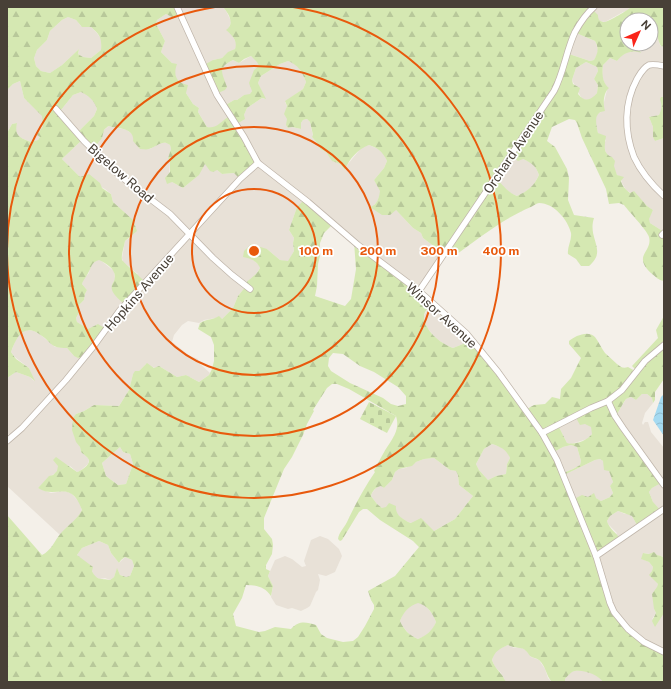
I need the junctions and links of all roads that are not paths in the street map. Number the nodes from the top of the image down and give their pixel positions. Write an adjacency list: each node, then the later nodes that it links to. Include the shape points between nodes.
1 (178, 7): 5 (street, Winsor Avenue, via 217,95)
2 (594, 7): 9 (street, Orchard Avenue, via 575,32 559,82)
3 (664, 66): 6 (street, via 649,65 643,69 633,87 626,115 634,156 647,178)
4 (56, 109): 7 (street, Bigelow Road, via 79,136 119,175 170,214)
5 (258, 163): 7 (street, Hopkins Avenue); 9 (street, Winsor Avenue)
6 (664, 196)
7 (190, 234): 8 (street, Bigelow Road); 13 (street, Hopkins Avenue, via 120,310 75,370 32,418)
8 (250, 289)
9 (418, 291): 12 (street, Winsor Avenue, via 466,333 481,350)
10 (664, 345): 11 (street, via 645,361 622,390)
11 (608, 401): 12 (street); 14 (street, via 619,422)
12 (542, 433): 16 (street, Winsor Avenue, via 557,460)
13 (7, 441)
14 (664, 485)
15 (664, 509): 16 (street)
16 (596, 556): 17 (street, Winsor Avenue, via 610,602 619,620 644,642)
17 (664, 652)

